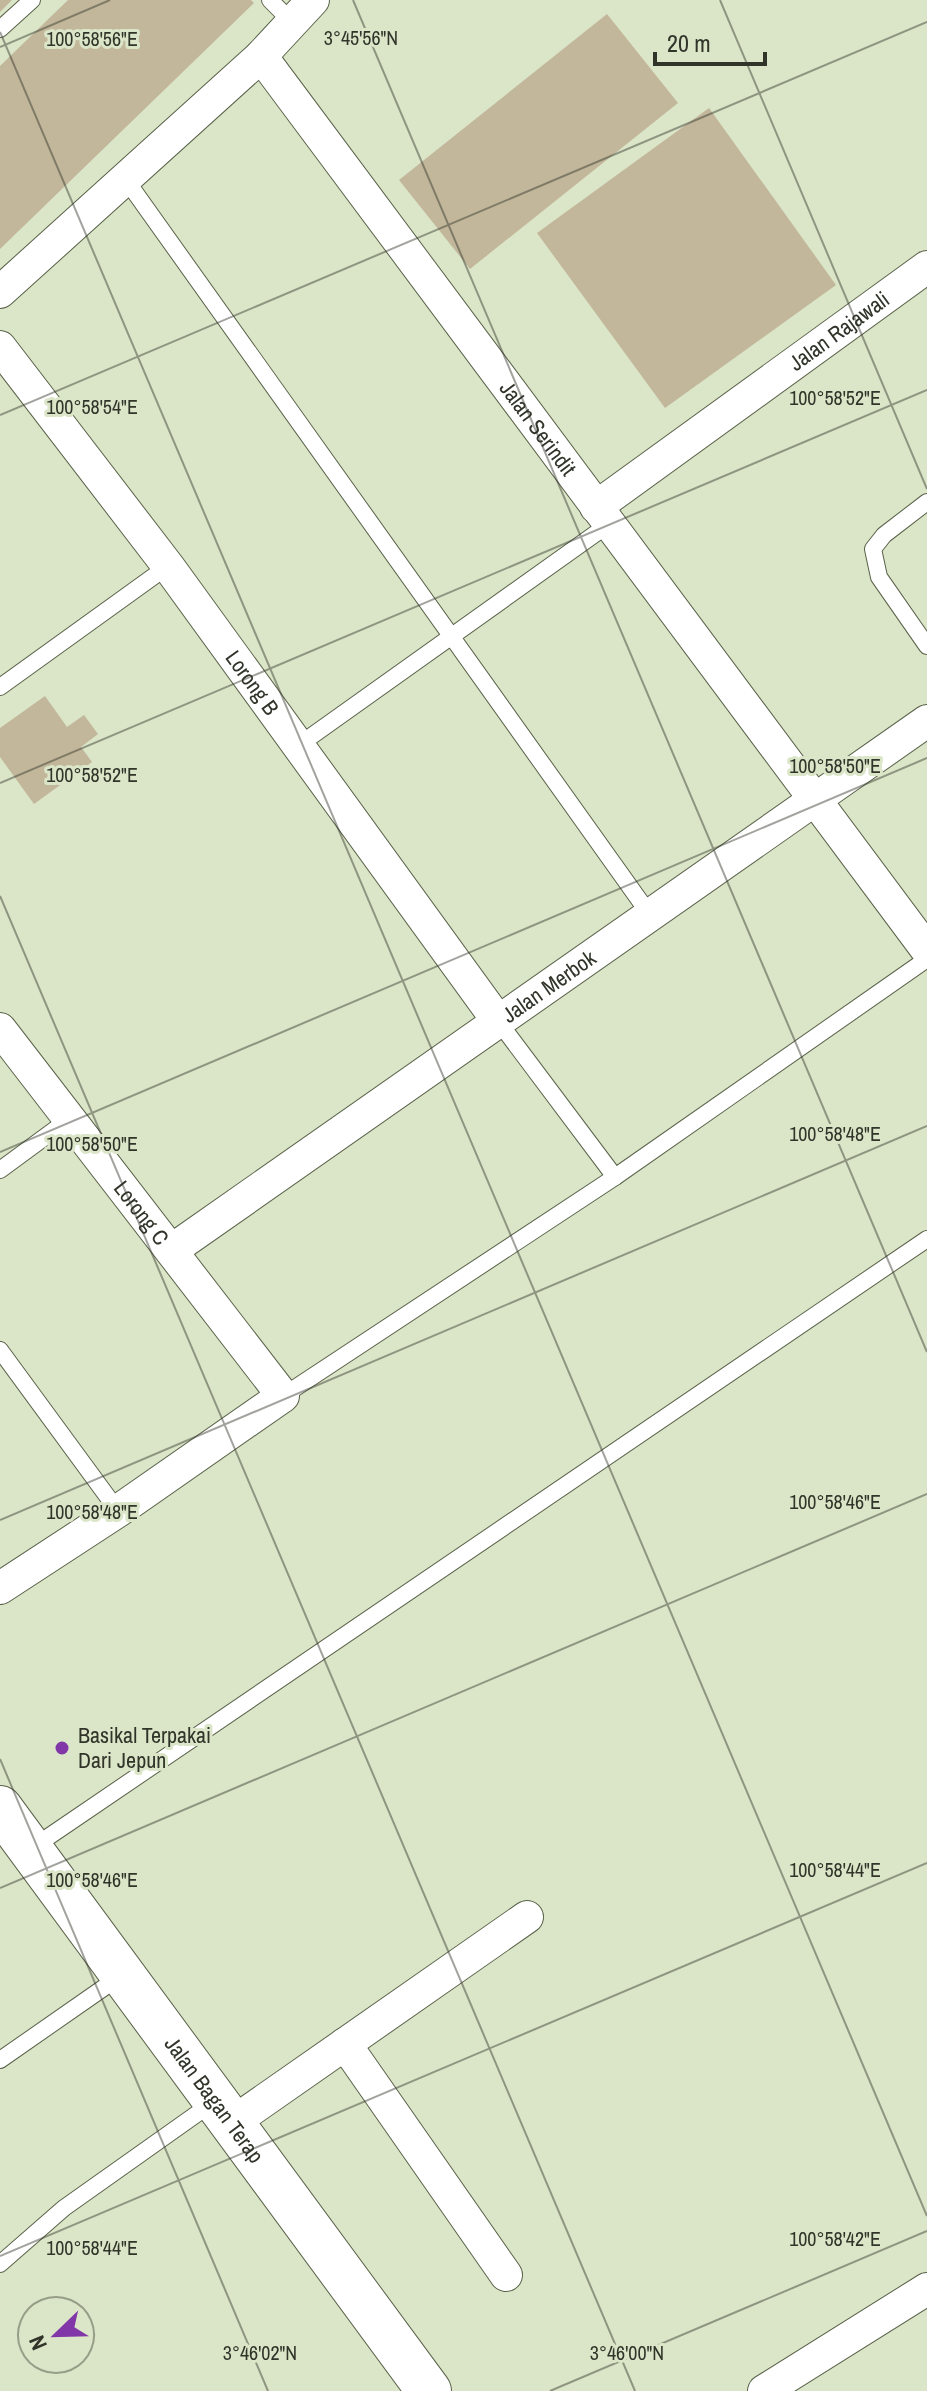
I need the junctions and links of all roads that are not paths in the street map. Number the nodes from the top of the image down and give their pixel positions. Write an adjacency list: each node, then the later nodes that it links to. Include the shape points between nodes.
1 (32, 0): 3 (lane)
2 (292, 7): 4 (street)
3 (0, 29)
4 (261, 56): 5 (street); 10 (street, Jalan Serindit)
5 (124, 177): 7 (street); 12 (lane)
6 (927, 267): 10 (street, Jalan Rajawali)
7 (0, 292)
8 (0, 347): 11 (street, Lorong B)
9 (927, 502): 13 (lane, via 873,549 879,577)
10 (602, 516): 12 (lane); 17 (street, Jalan Serindit)
11 (168, 566): 14 (lane); 16 (street, Lorong B)
12 (452, 636): 16 (lane); 18 (lane)
13 (927, 646)
14 (0, 687)
15 (927, 721): 17 (street, Jalan Merbok)
16 (299, 745): 21 (street, Lorong B)
17 (814, 800): 18 (street, Jalan Merbok); 19 (street, Jalan Serindit)
18 (650, 915): 21 (street, Jalan Merbok)
19 (927, 950)
20 (927, 959): 25 (lane)
21 (498, 1021): 25 (lane); 27 (street, Jalan Merbok)
22 (0, 1029): 23 (street, Lorong C)
23 (68, 1120): 24 (lane); 27 (street, Lorong C)
24 (0, 1170)
25 (615, 1177): 29 (lane)
26 (927, 1239): 33 (lane)
27 (172, 1250): 29 (street, Lorong C)
28 (0, 1350): 30 (lane)
29 (283, 1396): 30 (street)
30 (118, 1511): 31 (street)
31 (0, 1588)
32 (0, 1808): 33 (main road, Jalan Bagan Terap)
33 (31, 1849): 35 (main road, Jalan Bagan Terap)
34 (527, 1917): 36 (street)
35 (124, 1974): 37 (lane); 38 (main road, Jalan Bagan Terap)
36 (345, 2044): 38 (street); 40 (street)
37 (0, 2060)
38 (224, 2111): 39 (lane, via 64,2208); 42 (main road, Jalan Bagan Terap)
39 (0, 2264)
40 (506, 2275)
41 (927, 2289): 43 (street)
42 (417, 2387)
43 (764, 2391)

